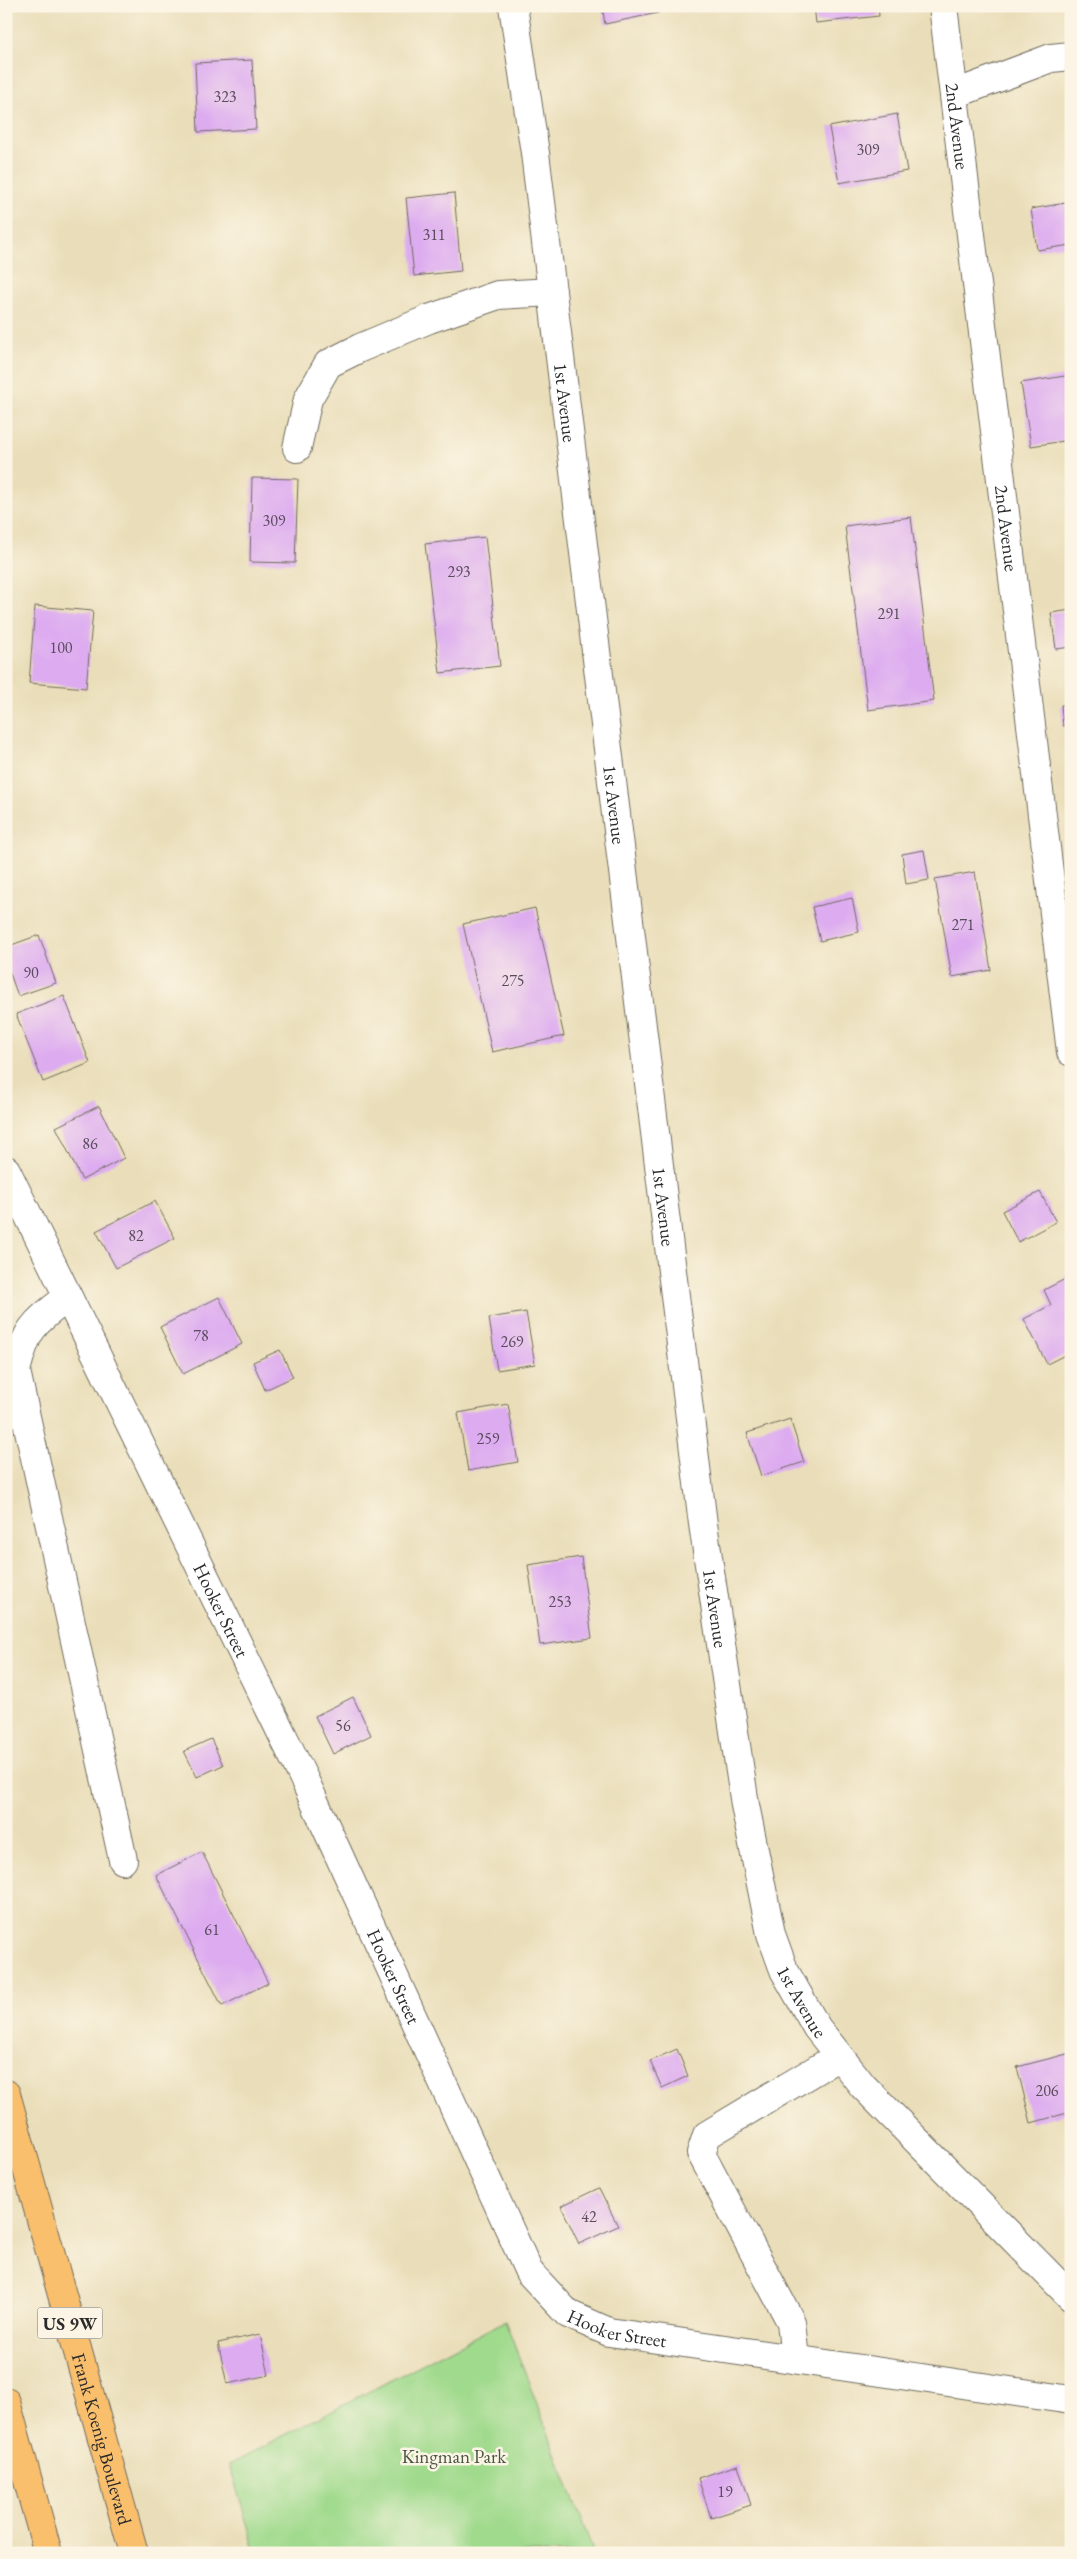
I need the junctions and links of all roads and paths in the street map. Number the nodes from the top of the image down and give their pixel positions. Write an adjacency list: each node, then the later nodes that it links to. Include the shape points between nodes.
1 (514, 6): 5 (street, 1st Avenue)
2 (943, 6): 4 (street, 2nd Avenue)
3 (1071, 56): 4 (street, via 1051,58)
4 (955, 94): 7 (street, 2nd Avenue)
5 (552, 292): 6 (street, via 498,296 420,322 328,364 308,399); 11 (street, 1st Avenue, via 703,1524 745,1805 770,1934 798,1995 817,2028)
6 (297, 448)
7 (1071, 1052)
8 (6, 1170): 9 (street, Hooker Street)
9 (68, 1297): 10 (street, via 35,1323 23,1344 16,1371); 14 (street, Hooker Street, via 305,1781 529,2272 568,2314 609,2332)
10 (123, 1860)
11 (839, 2056): 13 (street, 1st Avenue, via 863,2086); 14 (street, via 707,2135 701,2153 791,2322)
12 (6, 2094): 18 (main road, Frank Koenig Boulevard / US 9W)
13 (1071, 2297)
14 (795, 2359): 15 (street, Hooker Street)
15 (1071, 2400)
16 (6, 2402): 17 (main road)
17 (48, 2553)
18 (134, 2553)

